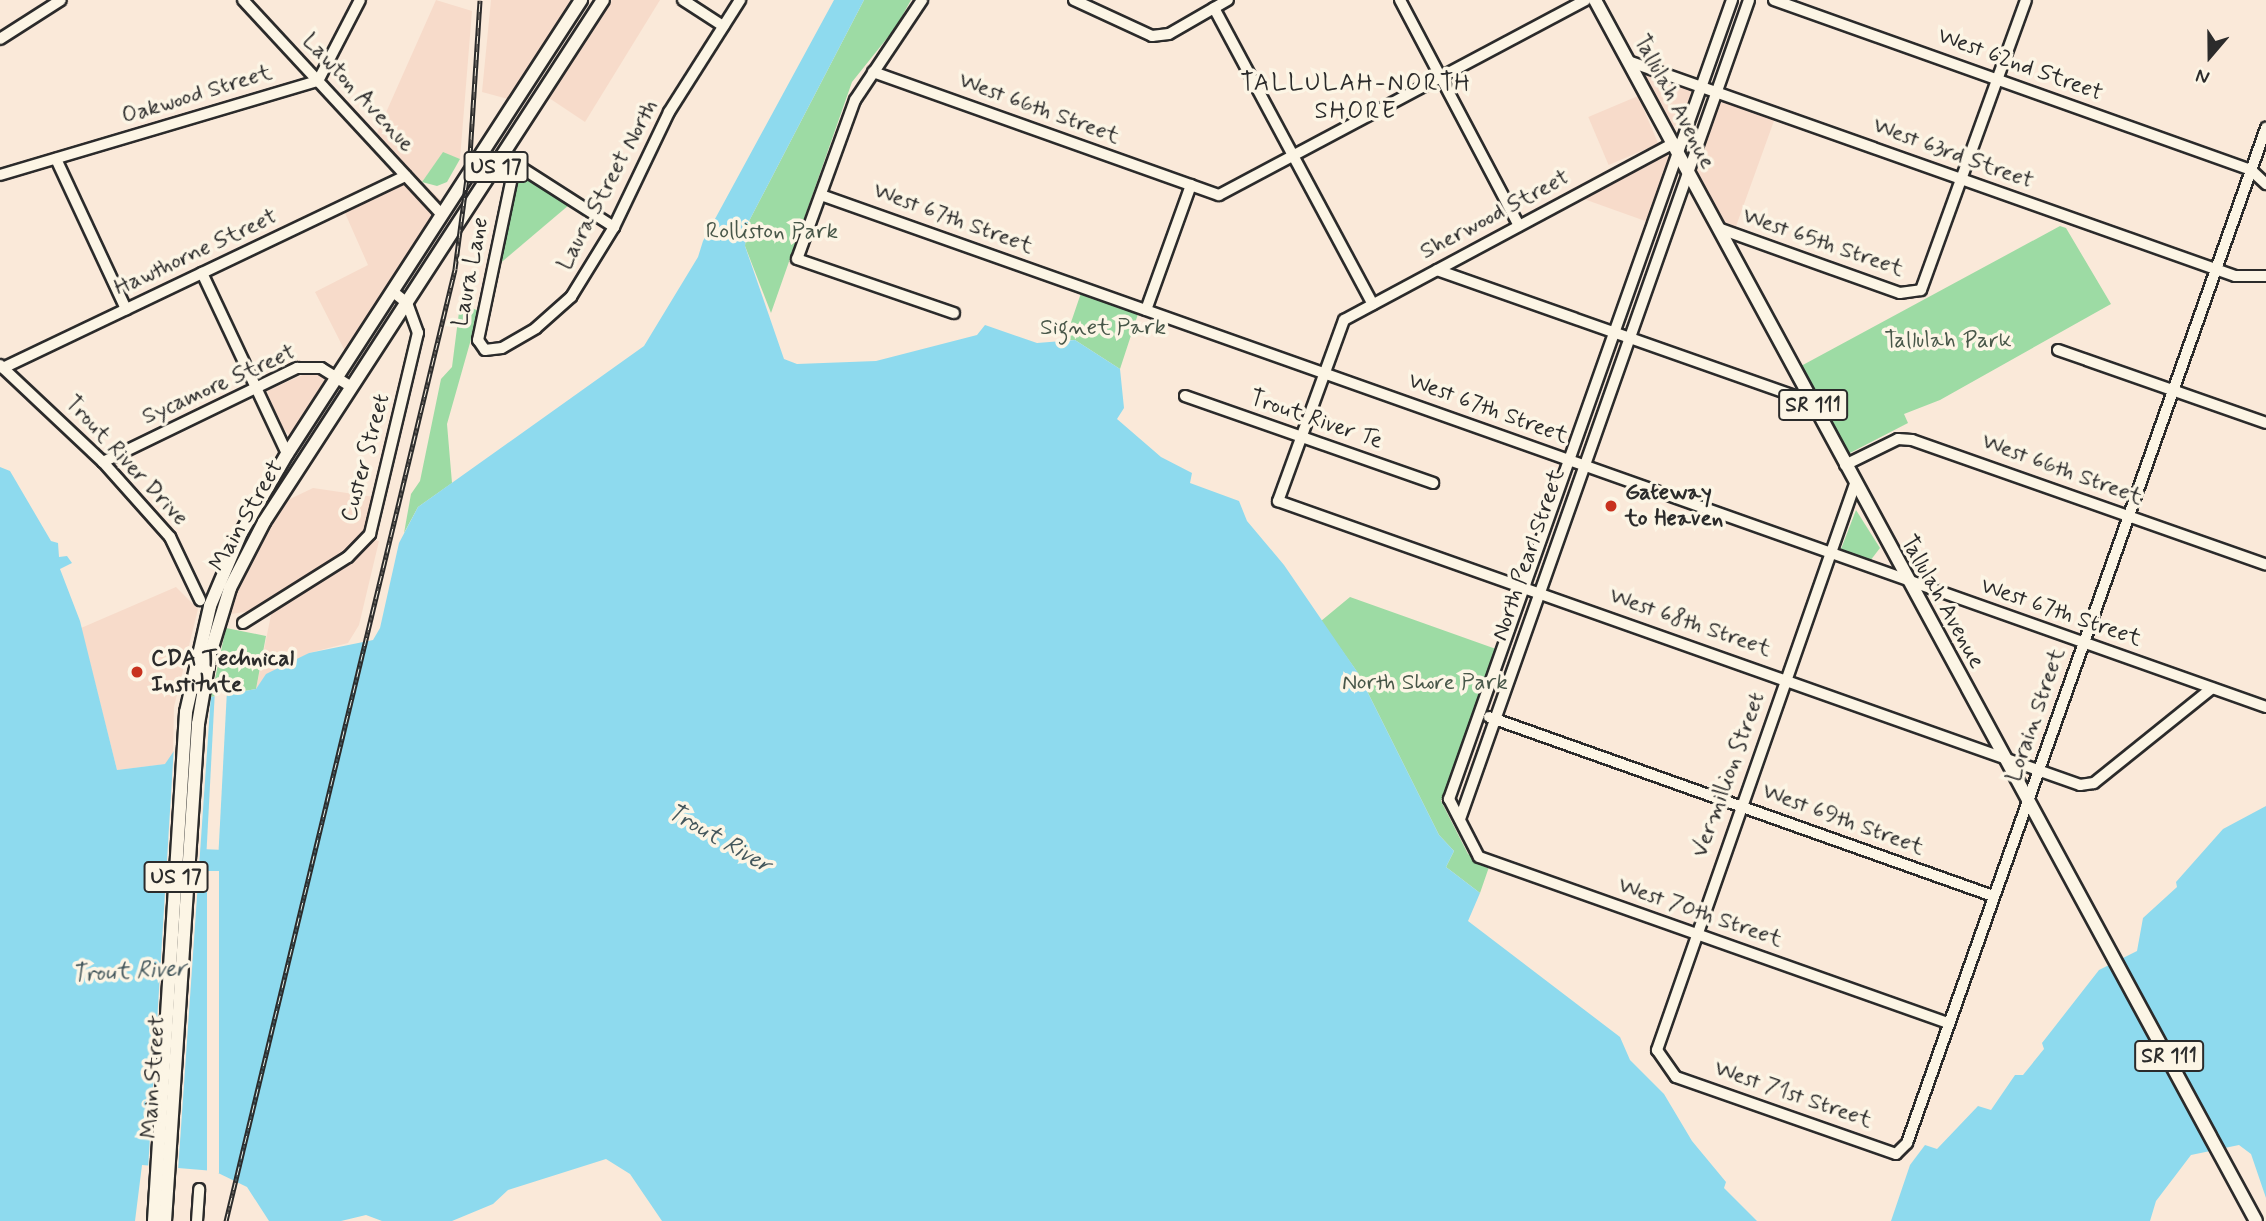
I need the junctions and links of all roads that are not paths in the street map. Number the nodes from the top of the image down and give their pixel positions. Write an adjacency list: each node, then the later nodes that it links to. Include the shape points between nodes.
1 (61, 0): 21 (street)
2 (360, 0): 26 (street)
3 (581, 0): 28 (main road, Main Street / US 17)
4 (683, 0): 20 (street)
5 (740, 0): 20 (street, Laura Street North)
6 (922, 0): 23 (street)
7 (1074, 0): 17 (street)
8 (1228, 0): 19 (street)
9 (1400, 0): 24 (street)
10 (1585, 0): 24 (street, West 66th Street)
11 (1595, 0): 22 (main road, Tallulah Avenue / SR 111)
12 (1732, 0): 27 (street, North Pearl Street)
13 (1749, 0): 29 (street, North Pearl Street)
14 (1774, 0): 25 (street, West 62nd Street)
15 (2026, 0): 25 (street)
16 (245, 1): 26 (street, Lawton Avenue)
17 (1088, 2): 19 (street, via 1142,33 1161,36)
18 (601, 3): 30 (main road, Main Street / US 17)
19 (1214, 8): 34 (street)
20 (723, 26): 47 (street, Laura Street North, via 659,129)
21 (0, 39)
22 (1628, 61): 27 (street, West 63rd Street); 32 (main road, Tallulah Avenue / SR 111)
23 (873, 72): 43 (street, West 66th Street); 44 (street, via 855,100)
24 (1441, 77): 34 (street, West 66th Street); 46 (street)
25 (1998, 79): 37 (street, West 62nd Street); 41 (street)
26 (318, 81): 35 (street, Oakwood Street); 40 (street, Lawton Avenue)
27 (1702, 87): 29 (street, West 63rd Street); 32 (street, North Pearl Street)
28 (521, 92): 30 (street); 45 (main road, Main Street / US 17)
29 (1716, 92): 38 (street, North Pearl Street); 41 (street, West 63rd Street)
30 (537, 102): 33 (main road, Main Street / US 17)
31 (2266, 128): 37 (street, Lorain Street)
32 (1676, 148): 38 (main road, Tallulah Avenue / SR 111); 46 (street, Sherwood Street); 59 (street, North Pearl Street)
33 (503, 156): 36 (street); 54 (main road, Main Street / US 17)
34 (1294, 157): 43 (street, West 66th Street, via 1219,195); 55 (street)
35 (55, 159): 39 (street, Oakwood Street); 56 (street)
36 (515, 163): 47 (street); 61 (street, Laura Lane)
37 (2251, 170): 42 (street); 49 (street, Lorain Street)
38 (1688, 172): 48 (main road, Tallulah Avenue / SR 111); 60 (street, North Pearl Street)
39 (0, 175)
40 (406, 176): 45 (street, Lawton Avenue); 51 (street, Hawthorne Street)
41 (1962, 180): 48 (street, West 65th Street, via 1926,284 1916,294 1900,293); 49 (street, West 63rd Street)
42 (2266, 184)
43 (1191, 185): 57 (street)
44 (821, 195): 57 (street, West 67th Street); 58 (street, via 797,259)
45 (442, 215): 53 (main road, Main Street / US 17)
46 (1519, 226): 50 (street, Sherwood Street)
47 (614, 227): 61 (street, Laura Street North, via 589,272 555,313 502,348)
48 (1718, 229): 70 (main road, Tallulah Avenue / SR 111)
49 (2216, 269): 52 (street, West 63rd Street, via 2248,278); 68 (street, Lorain Street)
50 (1437, 270): 55 (street, Sherwood Street); 59 (street)
51 (202, 273): 56 (street, Hawthorne Street); 67 (street)
52 (2266, 276)
53 (392, 291): 54 (street); 65 (main road, Main Street / US 17)
54 (407, 303): 66 (main road, Main Street / US 17); 88 (street, Custer Street, via 418,333 415,352 370,534 348,557)
55 (1373, 304): 64 (street, Sherwood Street, via 1340,327)
56 (125, 309): 63 (street, Hawthorne Street)
57 (1146, 310): 64 (street, West 67th Street)
58 (954, 313)
59 (1614, 333): 60 (street); 75 (street, North Pearl Street)
60 (1629, 338): 70 (street); 76 (street, North Pearl Street)
61 (480, 347)
62 (2058, 350): 68 (street)
63 (2, 367): 74 (street, Trout River Drive)
64 (1323, 373): 72 (street); 75 (street, West 67th Street)
65 (336, 377): 66 (street, Sycamore Street); 67 (street, Sycamore Street, via 310,366); 73 (main road, Main Street / US 17)
66 (352, 387): 84 (main road, Main Street / US 17)
67 (256, 388): 73 (street); 74 (street, Sycamore Street)
68 (2173, 389): 71 (street); 80 (street, Lorain Street)
69 (1185, 396): 72 (street, Trout River Te)
70 (1811, 402): 77 (main road, Tallulah Avenue / SR 111)
71 (2266, 423)
72 (1300, 437): 78 (street, Trout River Te); 85 (street, West 68th Street, via 1278,501)
73 (287, 454): 84 (main road, Main Street / US 17, via 241,533)
74 (103, 461): 87 (street, Trout River Drive, via 178,547)
75 (1568, 461): 76 (street, West 67th Street); 85 (street, North Pearl Street)
76 (1582, 466): 81 (street, West 67th Street); 86 (street, North Pearl Street)
77 (1845, 466): 79 (main road, Tallulah Avenue / SR 111); 80 (street, West 66th Street, via 1905,438)
78 (1433, 483)
79 (1854, 484): 81 (street, Vermillion Street); 83 (main road, Tallulah Avenue / SR 111)
80 (2129, 516): 82 (street, West 66th Street); 89 (street, Lorain Street)
81 (1830, 554): 83 (street, West 67th Street); 90 (street, Vermillion Street)
82 (2266, 565)
83 (1906, 581): 89 (street, West 67th Street); 95 (main road, Tallulah Avenue / SR 111)
84 (224, 585): 105 (main road, Main Street / US 17, via 196,655 186,712)
85 (1523, 587): 86 (street, West 68th Street); 93 (street, North Pearl Street)
86 (1539, 593): 90 (street, West 68th Street); 94 (street, North Pearl Street)
87 (200, 600)
88 (243, 623)
89 (2083, 643): 91 (street, West 67th Street); 96 (street, Lorain Street)
90 (1785, 679): 95 (street, West 68th Street); 98 (street, Vermillion Street)
91 (2212, 688): 92 (street, West 67th Street); 96 (street, West 68th Street, via 2087,785)
92 (2266, 707)
93 (1479, 714): 94 (street, West 69th Street); 99 (street, North Pearl Street, via 1449,799)
94 (1493, 719): 98 (street, West 69th Street); 99 (street, North Pearl Street)
95 (2002, 756): 96 (street, West 68th Street); 97 (main road, Tallulah Avenue / SR 111)
96 (2039, 770): 97 (street, Lorain Street)
97 (2027, 802): 100 (street, Lorain Street); 110 (main road, Tallulah Avenue / SR 111, via 2115,955)
98 (1740, 806): 100 (street, West 69th Street); 101 (street, Vermillion Street)
99 (1460, 819): 101 (street, West 70th Street, via 1479,857)
100 (1993, 896): 102 (street, Lorain Street)
101 (1695, 933): 102 (street, West 70th Street); 103 (street, Vermillion Street, via 1658,1040 1663,1064)
102 (1948, 1023): 104 (street, Lorain Street, via 1907,1143)
103 (1676, 1077): 104 (street, West 71st Street)
104 (1896, 1154)
105 (162, 1174): 107 (main road, Main Street / US 17); 108 (main road, Main Street / US 17)
106 (199, 1189): 109 (street)
107 (154, 1221)
108 (165, 1221)
109 (197, 1221)
110 (2256, 1221)

